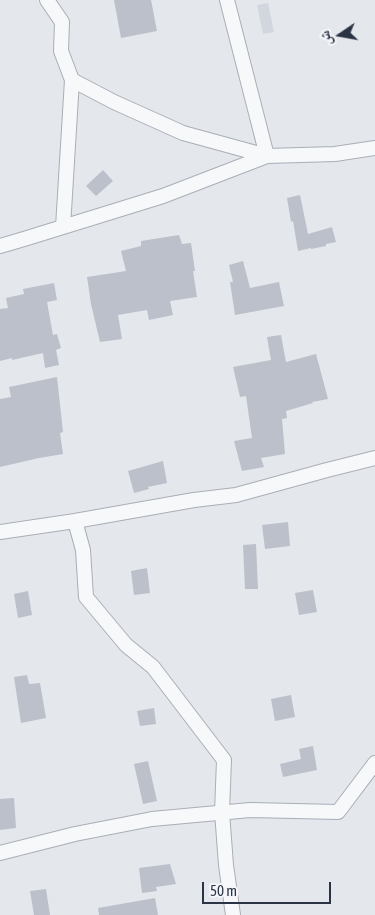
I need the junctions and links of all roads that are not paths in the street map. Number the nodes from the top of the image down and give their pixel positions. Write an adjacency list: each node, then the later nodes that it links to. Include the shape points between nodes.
1 (47, 0): 3 (street, via 62,22 61,51)
2 (227, 0): 5 (street)
3 (72, 80): 5 (street, via 183,133); 6 (street)
4 (375, 148): 5 (street, via 335,154)
5 (267, 156): 6 (street, via 163,196)
6 (63, 228): 7 (street)
7 (0, 246)
8 (375, 458): 9 (street, via 236,495)
9 (75, 521): 10 (street); 12 (street, via 83,550 86,596 126,645 153,667 224,760)
10 (0, 532)
11 (375, 762): 12 (street, via 338,812)
12 (222, 812): 13 (street, via 152,819); 14 (street)
13 (0, 853)
14 (233, 915)

